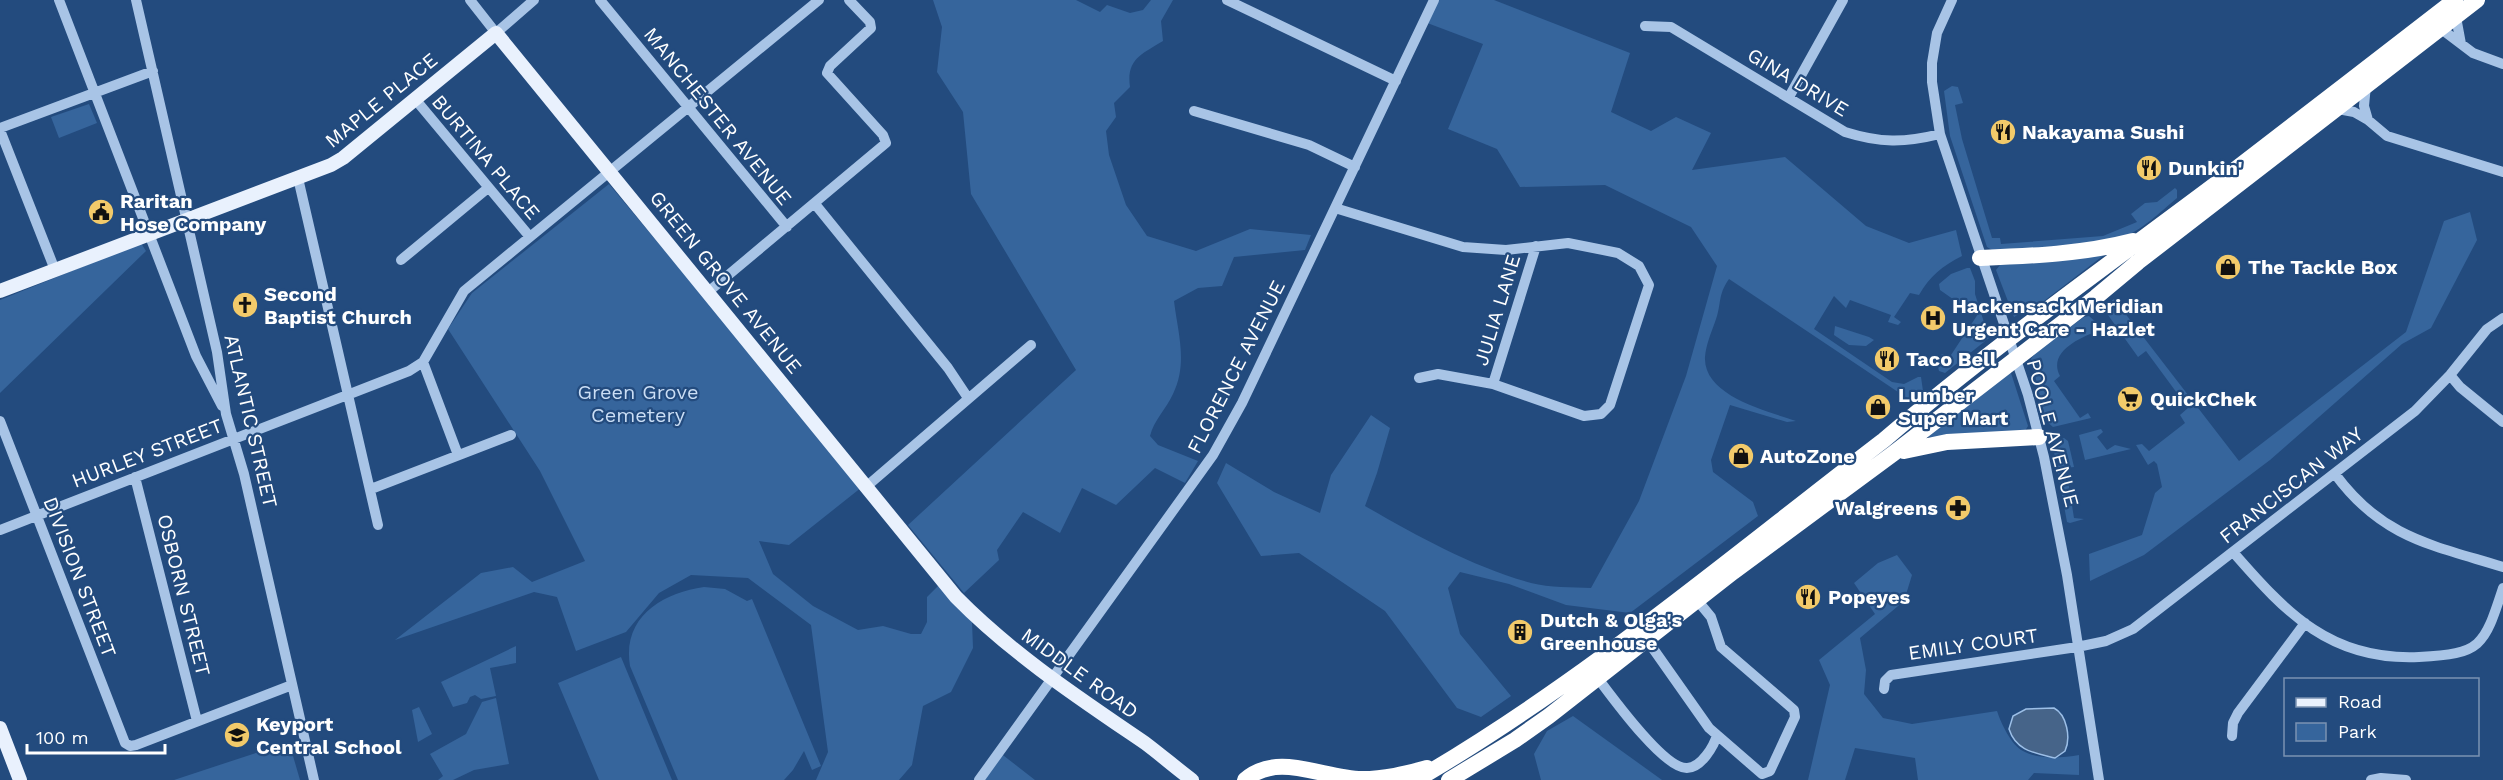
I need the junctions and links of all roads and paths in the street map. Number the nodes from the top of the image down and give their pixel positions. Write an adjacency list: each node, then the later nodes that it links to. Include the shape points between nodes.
1 (59, 0): 23 (street)
2 (136, 0): 20 (street, ATLANTIC STREET)
3 (470, 0): 17 (street, GREEN GROVE AVENUE)
4 (534, 0): 17 (street, MAPLE PLACE)
5 (600, 0): 26 (street, MANCHESTER AVENUE)
6 (819, 0): 26 (street)
7 (849, 0): 37 (street, via 875,25 827,73 886,143)
8 (1227, 0): 21 (street)
9 (1434, 0): 21 (street, FLORENCE AVENUE)
10 (1843, 0): 24 (street)
11 (1952, 0): 31 (street, POOLE AVENUE, via 1937,33 1932,63)
12 (2455, 0): 43 (highway)
13 (2477, 0): 14 (highway)
14 (2456, 17): 16 (highway); 18 (street)
15 (1645, 26): 24 (street, GINA DRIVE, via 1671,27)
16 (2440, 28): 18 (street); 22 (highway)
17 (496, 33): 25 (main road, MAPLE PLACE); 33 (main road, GREEN GROVE AVENUE)
18 (2462, 44): 19 (street, via 2473,53)
19 (2503, 64)
20 (153, 71): 23 (street); 39 (street, ATLANTIC STREET)
21 (1396, 81): 32 (street, FLORENCE AVENUE)
22 (2366, 85): 27 (highway); 29 (street, via 2364,106)
23 (94, 92): 30 (street); 41 (street)
24 (1789, 97): 31 (street, GINA DRIVE, via 1845,132 1866,139 1911,141)
25 (415, 99): 35 (main road, MAPLE PLACE, via 343,158); 36 (street, BURTINA PLACE)
26 (688, 108): 33 (street); 40 (street, MANCHESTER AVENUE)
27 (2338, 108): 29 (street); 53 (highway)
28 (1194, 111): 32 (street, via 1309,145)
29 (2368, 120): 34 (street, via 2387,136)
30 (0, 129): 47 (street)
31 (1940, 134): 45 (street, POOLE AVENUE)
32 (1354, 167): 38 (street, FLORENCE AVENUE)
33 (610, 172): 42 (street); 49 (main road, GREEN GROVE AVENUE)
34 (2503, 172)
35 (298, 178): 39 (main road, MAPLE PLACE); 58 (street)
36 (488, 188): 42 (street, BURTINA PLACE); 46 (street)
37 (814, 204): 40 (street); 59 (street)
38 (1335, 208): 44 (street, via 1463,247 1506,250); 84 (street, FLORENCE AVENUE, via 1213,455)
39 (186, 220): 41 (main road, MAPLE PLACE); 60 (street, ATLANTIC STREET, via 217,352)
40 (787, 227): 49 (street)
41 (149, 235): 47 (main road, MAPLE PLACE); 60 (street, via 196,356)
42 (530, 237): 54 (street, via 464,291)
43 (2140, 240): 45 (highway, via 2084,251); 51 (highway)
44 (1536, 246): 57 (street, JULIA LANE); 57 (street, via 1568,243 1618,253 1639,266 1649,285 1610,405 1600,414 1584,416)
45 (1980, 258): 51 (street, POOLE AVENUE)
46 (401, 260)
47 (55, 270): 48 (main road, MAPLE PLACE)
48 (0, 291)
49 (708, 292): 70 (main road, GREEN GROVE AVENUE)
50 (2503, 318): 55 (street, FRANCISCAN WAY, via 2487,329)
51 (2008, 340): 53 (street, POOLE AVENUE); 92 (highway, via 1620,643)
52 (1030, 345): 59 (street)
53 (2015, 360): 64 (street, POOLE AVENUE); 66 (highway)
54 (423, 362): 58 (street, HURLEY STREET); 67 (street)
55 (2450, 375): 62 (street); 68 (street, FRANCISCAN WAY, via 2415,411)
56 (1419, 378): 57 (street, via 1437,374)
57 (1493, 384)
58 (349, 394): 65 (street, HURLEY STREET); 71 (street)
59 (968, 398): 70 (street)
60 (226, 414): 65 (street, ATLANTIC STREET)
61 (0, 421): 72 (street, DIVISION STREET)
62 (2503, 422)
63 (511, 435): 67 (street)
64 (2039, 437): 66 (highway, via 1947,442); 82 (street, POOLE AVENUE, via 2066,566)
65 (234, 439): 69 (street, HURLEY STREET); 85 (street, ATLANTIC STREET)
66 (1894, 453): 79 (highway)
67 (458, 456): 71 (street)
68 (2335, 474): 75 (street, FRANCISCAN WAY); 76 (street, via 2357,501 2396,531)
69 (135, 477): 72 (street, HURLEY STREET); 87 (street, OSBORN STREET)
70 (867, 486): 78 (main road, GREEN GROVE AVENUE)
71 (371, 489): 73 (street)
72 (37, 515): 74 (street, HURLEY STREET); 87 (street, DIVISION STREET, via 123,739 128,745 136,745)
73 (378, 525)
74 (0, 530)
75 (2233, 552): 80 (street, via 2270,594); 82 (street, FRANCISCAN WAY, via 2133,629 2106,641)
76 (2503, 567)
77 (2503, 588): 80 (street, via 2482,640 2471,649 2450,655 2399,658 2368,654 2335,642)
78 (951, 590): 84 (main road, MIDDLE ROAD, via 995,635)
79 (1697, 600): 81 (highway); 89 (street, via 1711,617 1721,647 1796,714 1770,771 1761,774)
80 (2305, 623): 90 (street, via 2238,713)
81 (1647, 640): 83 (highway); 89 (street)
82 (2077, 647): 86 (street, EMILY COURT, via 1891,675); 101 (street, POOLE AVENUE)
83 (1597, 677): 89 (street, via 1672,764 1692,767 1713,749); 91 (highway, via 1515,740)
84 (1053, 679): 95 (street, FLORENCE AVENUE); 96 (main road, MIDDLE ROAD)
85 (292, 685): 87 (street); 94 (street, ATLANTIC STREET)
86 (1884, 689)
87 (197, 721)
88 (0, 728): 93 (main road)
89 (1717, 735)
90 (2232, 736)
91 (1479, 762): 99 (highway); 100 (highway)
92 (1445, 764): 97 (highway, via 1394,777 1360,779 1279,766 1257,771); 98 (highway)
93 (20, 780)
94 (314, 780)
95 (979, 780)
96 (1192, 780)
97 (1245, 780)
98 (1416, 780)
99 (1449, 780)
100 (1466, 780)
101 (2099, 780)
102 (2371, 780): 103 (street)
103 (2406, 780)

